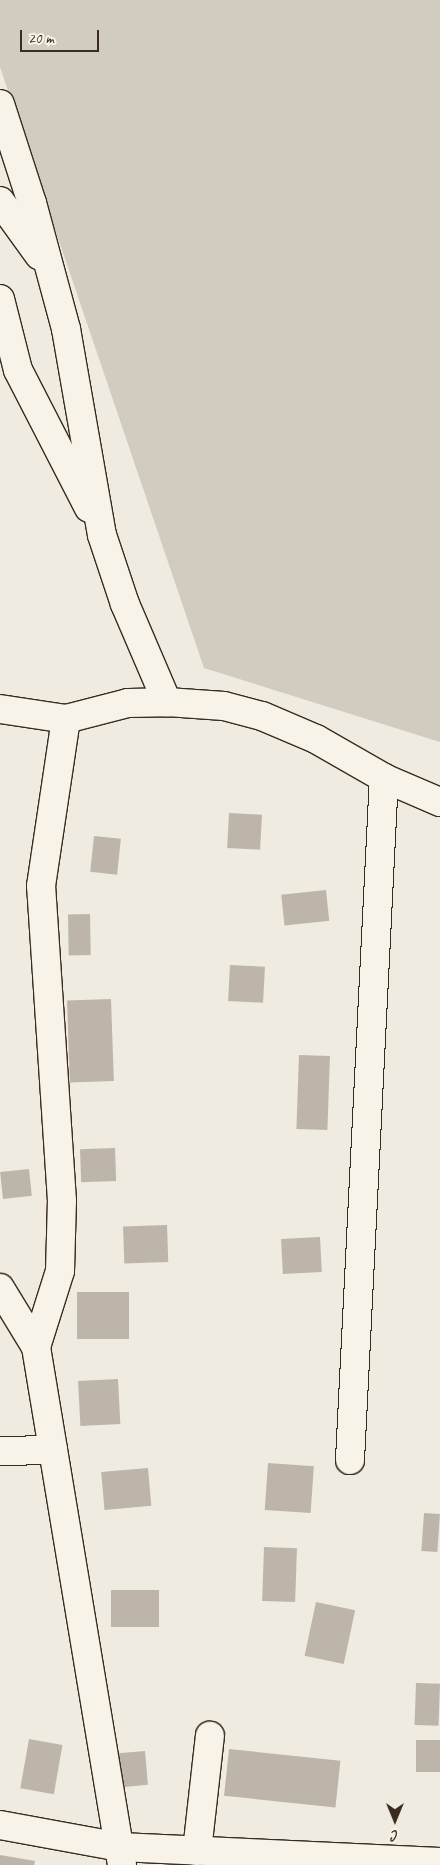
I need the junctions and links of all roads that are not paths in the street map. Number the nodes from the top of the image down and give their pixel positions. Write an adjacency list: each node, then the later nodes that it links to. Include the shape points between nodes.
1 (0, 104): 3 (street, via 32,203)
2 (0, 201): 3 (street)
3 (48, 266): 5 (street, via 75,376)
4 (0, 299): 5 (street, via 18,370)
5 (102, 535): 6 (street, via 125,604)
6 (168, 702): 8 (street, via 128,703); 9 (street, via 224,706 262,716 316,739)
7 (0, 709): 8 (street)
8 (66, 719): 12 (street, via 41,886 62,1202 60,1271)
9 (384, 778): 10 (street); 15 (street)
10 (440, 802)
11 (0, 1288): 12 (street)
12 (36, 1347): 13 (street)
13 (53, 1450): 14 (street); 19 (street)
14 (0, 1451)
15 (350, 1460)
16 (210, 1736): 18 (street)
17 (0, 1825): 19 (street)
18 (197, 1851): 19 (street); 20 (street)
19 (121, 1856)
20 (440, 1862)

